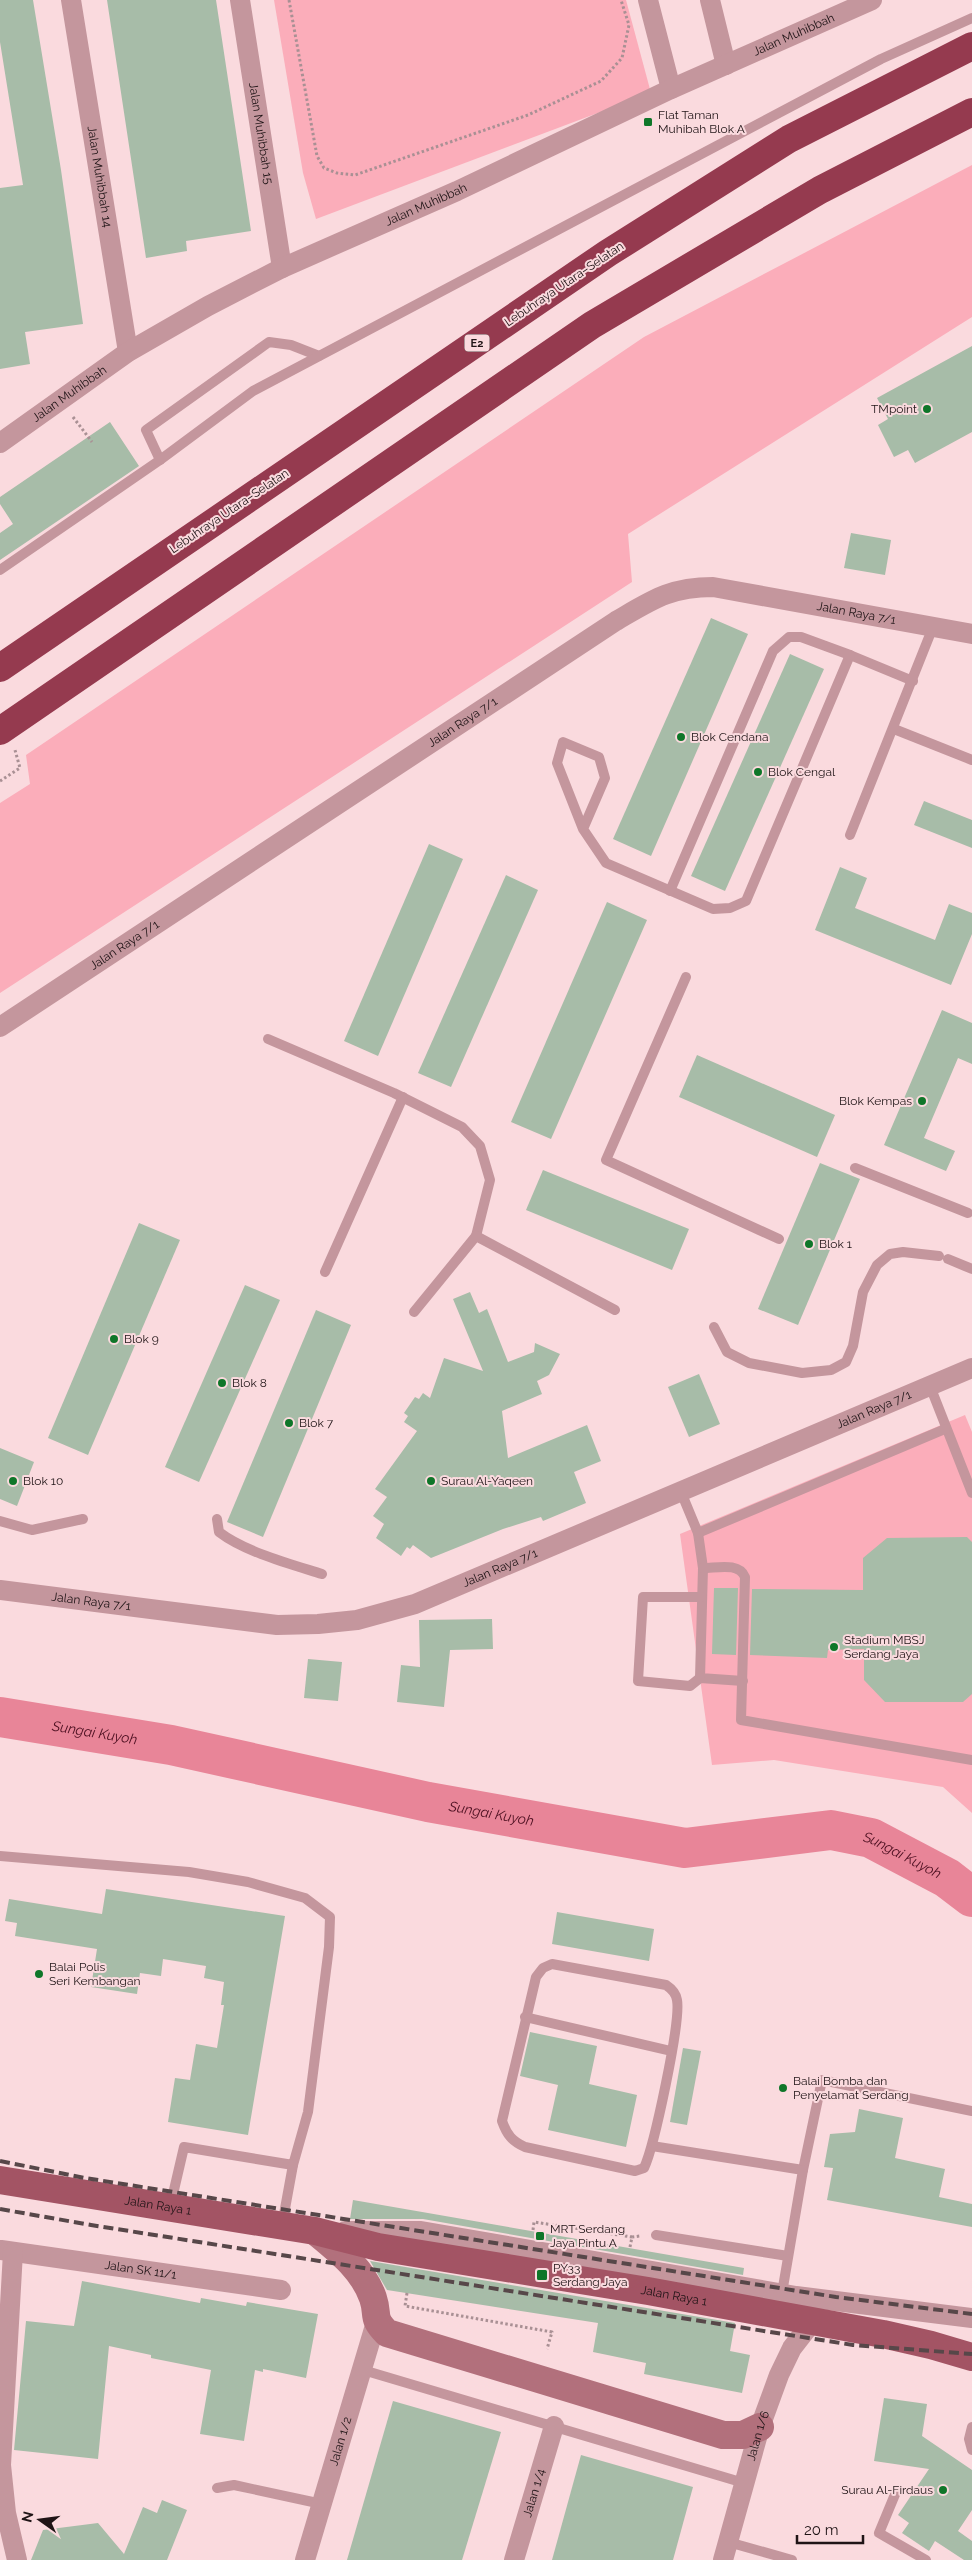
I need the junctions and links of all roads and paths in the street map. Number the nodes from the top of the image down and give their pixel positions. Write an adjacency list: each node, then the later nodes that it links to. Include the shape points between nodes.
1 (71, 0): 14 (street, Jalan Muhibbah 14)
2 (240, 0): 13 (street, Jalan Muhibbah 15)
3 (289, 0): 4 (path, via 317,156 324,168 356,175 528,115 601,81 622,58 629,25)
4 (622, 0)
5 (648, 0): 11 (street)
6 (710, 0): 10 (street)
7 (872, 0): 10 (street, Jalan Muhibbah)
8 (972, 18): 15 (lane, via 881,58)
9 (972, 46): 24 (highway, Lebuhraya Utara–Selatan / E2, via 789,139 608,254)
10 (726, 65): 11 (street, Jalan Muhibbah)
11 (671, 90): 13 (street, Jalan Muhibbah, via 457,191)
12 (972, 112): 26 (highway, via 820,190 592,325)
13 (282, 268): 14 (street, Jalan Muhibbah)
14 (128, 352): 16 (street, Jalan Muhibbah)
15 (319, 356): 19 (lane, via 253,391); 19 (lane, via 291,345 270,342 146,430)
16 (60, 400): 17 (path); 18 (street, Jalan Muhibbah)
17 (92, 442)
18 (0, 444)
19 (160, 460): 20 (lane)
20 (0, 570)
21 (933, 627): 22 (street, Jalan Raya 7/1); 25 (lane); 34 (street, Jalan Raya 7/1, via 713,587 688,587 659,596 616,621)
22 (972, 634)
23 (850, 655): 25 (lane); 32 (lane, via 802,637 789,637 773,650); 32 (lane, via 746,902 730,908 713,909)
24 (0, 668)
25 (913, 681): 27 (lane)
26 (4, 728): 29 (path, via 20,768)
27 (894, 729): 28 (lane); 31 (lane)
28 (972, 760)
29 (0, 781)
30 (583, 829): 30 (lane, via 606,778 604,766 599,757 563,742 557,763); 32 (lane, via 606,863)
31 (850, 835)
32 (670, 891)
33 (686, 977): 40 (lane, via 606,1160)
34 (0, 1026)
35 (268, 1039): 36 (lane)
36 (403, 1097): 39 (lane, via 462,1127 480,1146 490,1180); 42 (lane)
37 (855, 1168): 38 (lane)
38 (968, 1213)
39 (476, 1236): 43 (lane); 44 (lane)
40 (779, 1239)
41 (972, 1269): 45 (lane, via 944,1258 903,1252 890,1254 877,1265 863,1292 853,1346 846,1362 832,1370 802,1373 749,1363 727,1352)
42 (325, 1272)
43 (615, 1310)
44 (414, 1312)
45 (714, 1327)
46 (972, 1368): 47 (street, Jalan Raya 7/1)
47 (930, 1386): 48 (lane); 49 (street, Jalan Raya 7/1)
48 (945, 1429): 50 (lane); 54 (lane)
49 (681, 1492): 54 (lane); 57 (street, Jalan Raya 7/1, via 415,1604 357,1620 277,1625)
50 (972, 1493)
51 (216, 1518): 56 (lane, via 219,1532 228,1538)
52 (83, 1519): 53 (lane, via 32,1530)
53 (0, 1521)
54 (698, 1533): 55 (lane)
55 (703, 1568): 58 (lane); 60 (lane, via 743,1571)
56 (322, 1574)
57 (0, 1590)
58 (702, 1597): 59 (lane); 59 (lane, via 643,1597 638,1681 690,1686)
59 (700, 1678): 60 (lane)
60 (743, 1681): 61 (lane, via 742,1720)
61 (972, 1760)
62 (0, 1856): 67 (lane, via 189,1872 238,1881 305,1898 330,1917 308,2112)
63 (525, 2017): 64 (lane); 64 (lane, via 536,1977 543,1968 552,1964 666,1984 674,1992 677,2002); 66 (lane, via 502,2121 506,2134 525,2147 635,2171 644,2168)
64 (671, 2051): 66 (lane)
65 (972, 2111): 68 (lane, via 822,2080)
66 (652, 2146): 68 (lane)
67 (294, 2165): 70 (lane, via 184,2147); 71 (lane)
68 (803, 2170): 77 (lane)
69 (0, 2180): 70 (main road, Jalan Raya 1)
70 (169, 2208): 71 (main road, Jalan Raya 1)
71 (282, 2226): 72 (main road, Jalan Raya 1)
72 (315, 2231): 80 (street, Jalan Raya 1, via 421,2231); 82 (main road, Jalan Raya 1, via 378,2247); 83 (street, via 360,2273 373,2299)
73 (533, 2231): 75 (path, via 534,2222)
74 (656, 2235): 77 (lane)
75 (632, 2237)
76 (7, 2251): 78 (street, Jalan SK 11/1); 93 (street)
77 (788, 2256): 80 (lane)
78 (281, 2290)
79 (407, 2293): 86 (path, via 405,2306 552,2332)
80 (782, 2293): 81 (street, Jalan Raya 1)
81 (972, 2318)
82 (813, 2321): 85 (main road, Jalan Raya 1); 90 (street, Jalan 1/6, via 792,2348)
83 (376, 2322): 88 (street, Jalan 1/2); 90 (street, via 387,2332 402,2338 723,2435 744,2435)
84 (972, 2340): 85 (main road)
85 (931, 2345): 87 (main road, Jalan Raya 1)
86 (547, 2349)
87 (972, 2357)
88 (363, 2370): 89 (lane); 97 (street, Jalan 1/2)
89 (554, 2426): 94 (lane); 101 (street, Jalan 1/4)
90 (760, 2427): 94 (street, Jalan 1/6)
91 (972, 2427): 92 (lane, via 969,2439)
92 (972, 2450)
93 (1, 2465): 99 (street, via 6,2513)
94 (744, 2483): 98 (street, Jalan 1/6)
95 (217, 2488): 97 (lane, via 234,2485)
96 (896, 2492): 103 (lane, via 879,2532)
97 (322, 2504): 100 (street, Jalan 1/2)
98 (725, 2551): 102 (lane)
99 (17, 2560)
100 (305, 2560)
101 (514, 2560)
102 (792, 2560)
103 (926, 2560)

